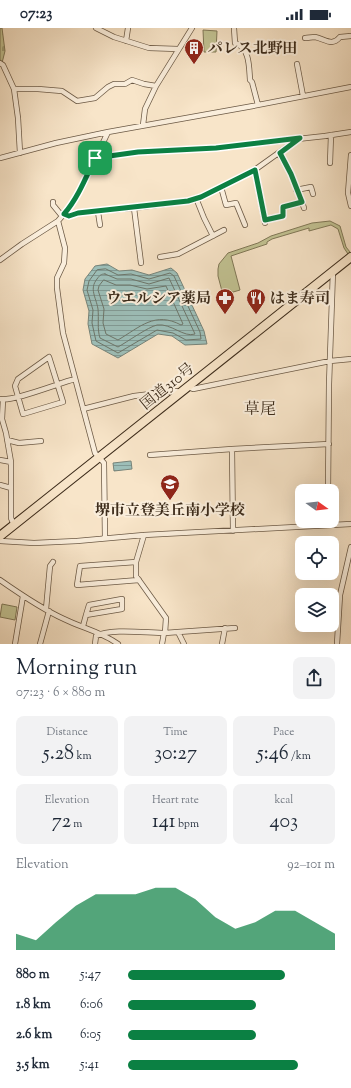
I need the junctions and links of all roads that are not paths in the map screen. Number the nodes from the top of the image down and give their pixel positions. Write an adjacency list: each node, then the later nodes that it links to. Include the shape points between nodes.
1 (96, 28): 7 (street)
2 (128, 28): 7 (street)
3 (192, 28): 8 (street)
4 (234, 28): 15 (street, via 235,43 246,53 250,80)
5 (351, 36): 6 (street, via 340,37 332,42 315,37)
6 (305, 38)
7 (126, 41): 8 (street, via 149,48)
8 (178, 49): 11 (street)
9 (0, 63): 13 (street)
10 (297, 64): 14 (street)
11 (156, 86): 13 (street, via 132,80 125,84 114,84 95,98 77,101 62,92); 16 (street, via 145,108)
12 (351, 87): 14 (street)
13 (14, 90): 21 (street)
14 (303, 96): 15 (street)
15 (258, 105): 16 (street)
16 (143, 125): 17 (street)
17 (108, 132): 21 (street); 25 (street)
18 (351, 132): 19 (street)
19 (331, 135): 20 (street); 26 (street)
20 (300, 138): 22 (street); 25 (street)
21 (20, 153): 24 (street)
22 (280, 153): 27 (street); 29 (street)
23 (351, 155): 34 (street, via 348,193)
24 (0, 158)
25 (95, 158): 38 (street, via 81,189)
26 (330, 163)
27 (255, 170): 28 (street); 33 (street, via 265,222 283,216 283,207)
28 (221, 187): 31 (street); 41 (street, via 226,205 236,203)
29 (296, 190): 30 (street, via 311,186); 33 (street)
30 (313, 194)
31 (196, 198): 35 (street); 43 (street)
32 (54, 202): 38 (street, via 53,205)
33 (302, 202): 36 (street)
34 (351, 206)
35 (134, 208): 37 (street); 47 (street)
36 (304, 208)
37 (98, 212): 38 (street); 40 (street)
38 (63, 215): 39 (street)
39 (58, 221): 46 (street); 51 (street, via 65,248 57,288 62,333)
40 (100, 225)
41 (245, 225)
42 (224, 230): 43 (street)
43 (213, 236): 44 (street, via 178,254)
44 (160, 257)
45 (351, 257): 48 (highway, 国道310号)
46 (0, 260)
47 (141, 263)
48 (333, 271): 50 (street); 53 (highway, 国道310号)
49 (351, 359): 50 (street)
50 (330, 361): 53 (street); 60 (street)
51 (75, 378): 52 (street); 56 (street)
52 (57, 384): 54 (street); 54 (street, via 63,402 23,414); 54 (street, via 49,357 18,379 14,386)
53 (184, 389): 56 (street, via 134,396); 63 (highway, 国道310号)
54 (18, 397): 55 (street)
55 (2, 400): 57 (street)
56 (83, 409): 63 (street, via 95,453)
57 (3, 433): 58 (street)
58 (7, 440): 59 (street, via 19,443); 65 (street)
59 (41, 441)
60 (329, 444): 61 (street); 66 (street)
61 (232, 449): 62 (street); 73 (street)
62 (150, 454)
63 (100, 457): 71 (highway, 国道310号); 76 (street, via 104,463)
64 (0, 460): 65 (street)
65 (11, 462): 68 (street)
66 (328, 484)
67 (0, 485): 68 (street)
68 (11, 488): 71 (street, via 11,518)
69 (339, 524): 70 (street)
70 (351, 524)
71 (14, 525): 75 (highway, 国道310号)
72 (295, 526): 73 (street)
73 (233, 531): 74 (street)
74 (144, 535): 76 (street); 80 (street)
75 (0, 536)
76 (106, 538): 77 (street, via 34,543)
77 (0, 541)
78 (351, 547): 99 (street, via 340,595)
79 (54, 562): 84 (street, via 50,566)
80 (136, 562): 82 (street); 82 (street, via 80,566 77,585)
81 (0, 580): 83 (street)
82 (138, 580): 91 (street, via 166,618)
83 (23, 596): 84 (street); 92 (street)
84 (48, 610): 86 (street); 93 (street)
85 (86, 615): 85 (street, via 89,605 122,599 122,609); 86 (street)
86 (83, 626): 90 (street)
87 (225, 628): 88 (street); 89 (street); 98 (street)
88 (235, 628)
89 (178, 632): 91 (street); 97 (street)
90 (101, 634): 91 (street); 94 (street, via 96,636); 95 (street)
91 (164, 634): 96 (street)
92 (15, 644)
93 (40, 644)
94 (95, 644)
95 (118, 644)
96 (162, 644)
97 (184, 644)
98 (222, 644)
99 (336, 644)

